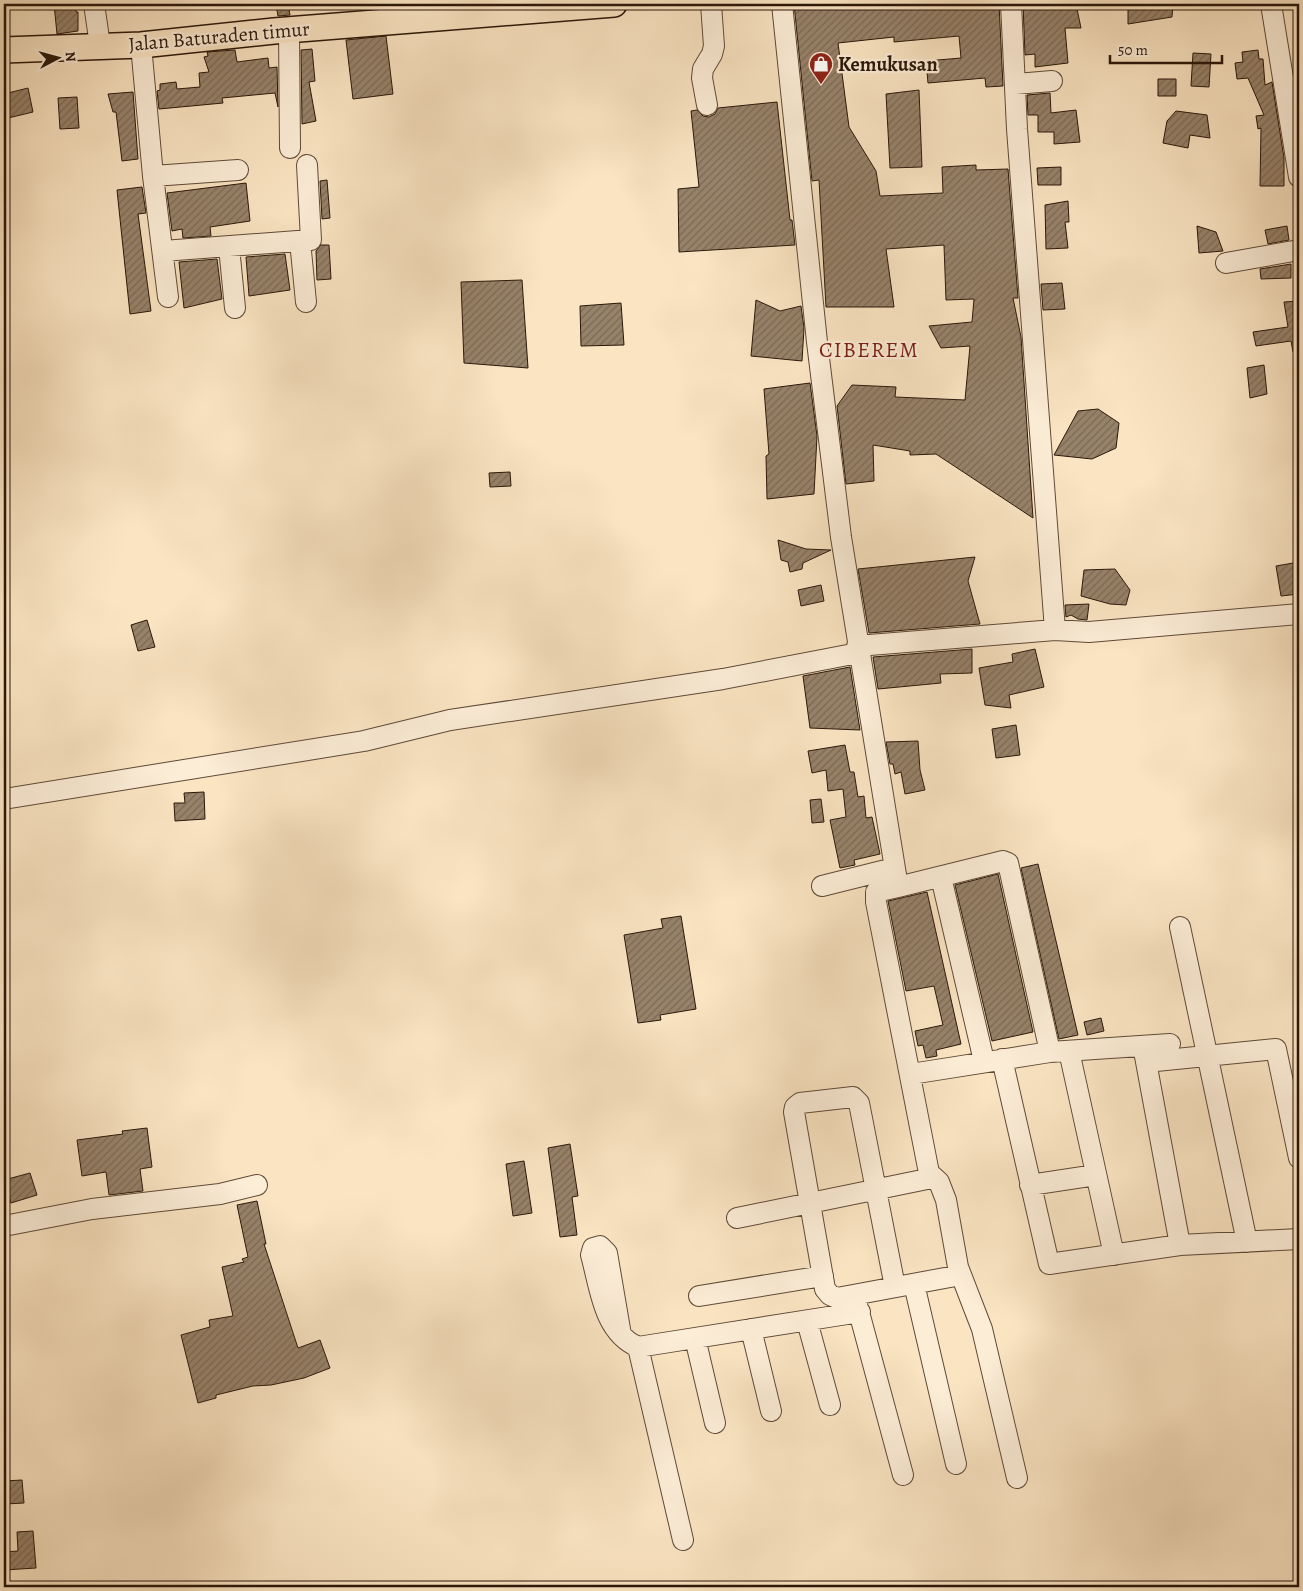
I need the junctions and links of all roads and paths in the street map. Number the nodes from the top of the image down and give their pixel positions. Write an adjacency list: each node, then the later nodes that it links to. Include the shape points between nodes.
1 (94, 4): 8 (street)
2 (614, 4): 7 (main road, Jalan Baturaden timur)
3 (711, 4): 13 (street, via 714,46 702,78)
4 (782, 4): 30 (street, via 817,342)
5 (1011, 4): 12 (street)
6 (1271, 4): 15 (street)
7 (289, 30): 9 (main road, Jalan Baturaden timur); 14 (street)
8 (100, 45): 9 (main road, Jalan Baturaden timur); 10 (main road, Jalan Baturaden timur)
9 (141, 45): 18 (street)
10 (4, 50)
11 (1052, 81): 12 (street)
12 (1015, 84): 29 (street)
13 (707, 105)
14 (290, 148)
15 (1297, 155): 19 (street)
16 (307, 166): 20 (street, via 311,240)
17 (238, 170): 18 (street)
18 (153, 176): 23 (street)
19 (1299, 177)
20 (300, 241): 21 (street); 26 (street)
21 (229, 247): 23 (street); 27 (street)
22 (1299, 250): 24 (street)
23 (163, 251): 25 (street)
24 (1226, 263)
25 (168, 297)
26 (306, 302)
27 (235, 308)
28 (1299, 614): 29 (street, via 1089,632)
29 (1055, 630): 30 (street)
30 (858, 650): 31 (street, via 723,679 450,720 364,741); 33 (street)
31 (4, 799)
32 (941, 877): 33 (street); 37 (street, via 1008,863); 40 (street)
33 (896, 878): 34 (street); 41 (street, via 876,892 876,902)
34 (822, 886)
35 (1180, 927): 39 (street)
36 (1170, 1044): 38 (street)
37 (1060, 1052): 38 (street); 40 (street); 43 (street)
38 (1144, 1054): 39 (street); 53 (street)
39 (1208, 1056): 42 (street, via 1276,1049); 52 (street)
40 (993, 1060): 41 (street); 46 (street)
41 (911, 1074): 44 (street)
42 (1299, 1158)
43 (1096, 1175): 46 (street); 54 (street)
44 (932, 1178): 47 (street); 55 (street, via 939,1182 946,1200)
45 (257, 1185): 50 (street, via 220,1194 92,1208)
46 (1030, 1185): 54 (street, via 1049,1264)
47 (875, 1190): 48 (street); 48 (street, via 857,1099 800,1103 794,1112); 57 (street)
48 (810, 1203): 49 (street); 56 (street)
49 (737, 1218)
50 (4, 1226)
51 (1299, 1239): 52 (street)
52 (1247, 1242): 53 (street)
53 (1180, 1245): 54 (street)
54 (1114, 1254)
55 (961, 1275): 57 (street); 70 (street, via 982,1329)
56 (823, 1276): 58 (street); 59 (street, via 830,1295)
57 (904, 1286): 59 (street); 68 (street)
58 (699, 1296)
59 (857, 1303): 60 (street); 69 (street)
60 (807, 1321): 61 (street); 65 (street)
61 (751, 1329): 63 (street); 66 (street)
62 (621, 1335): 64 (street)
63 (695, 1338): 64 (street); 67 (street)
64 (638, 1347): 71 (street)
65 (830, 1405)
66 (771, 1411)
67 (715, 1423)
68 (956, 1464)
69 (903, 1475)
70 (1017, 1478)
71 (683, 1540)

